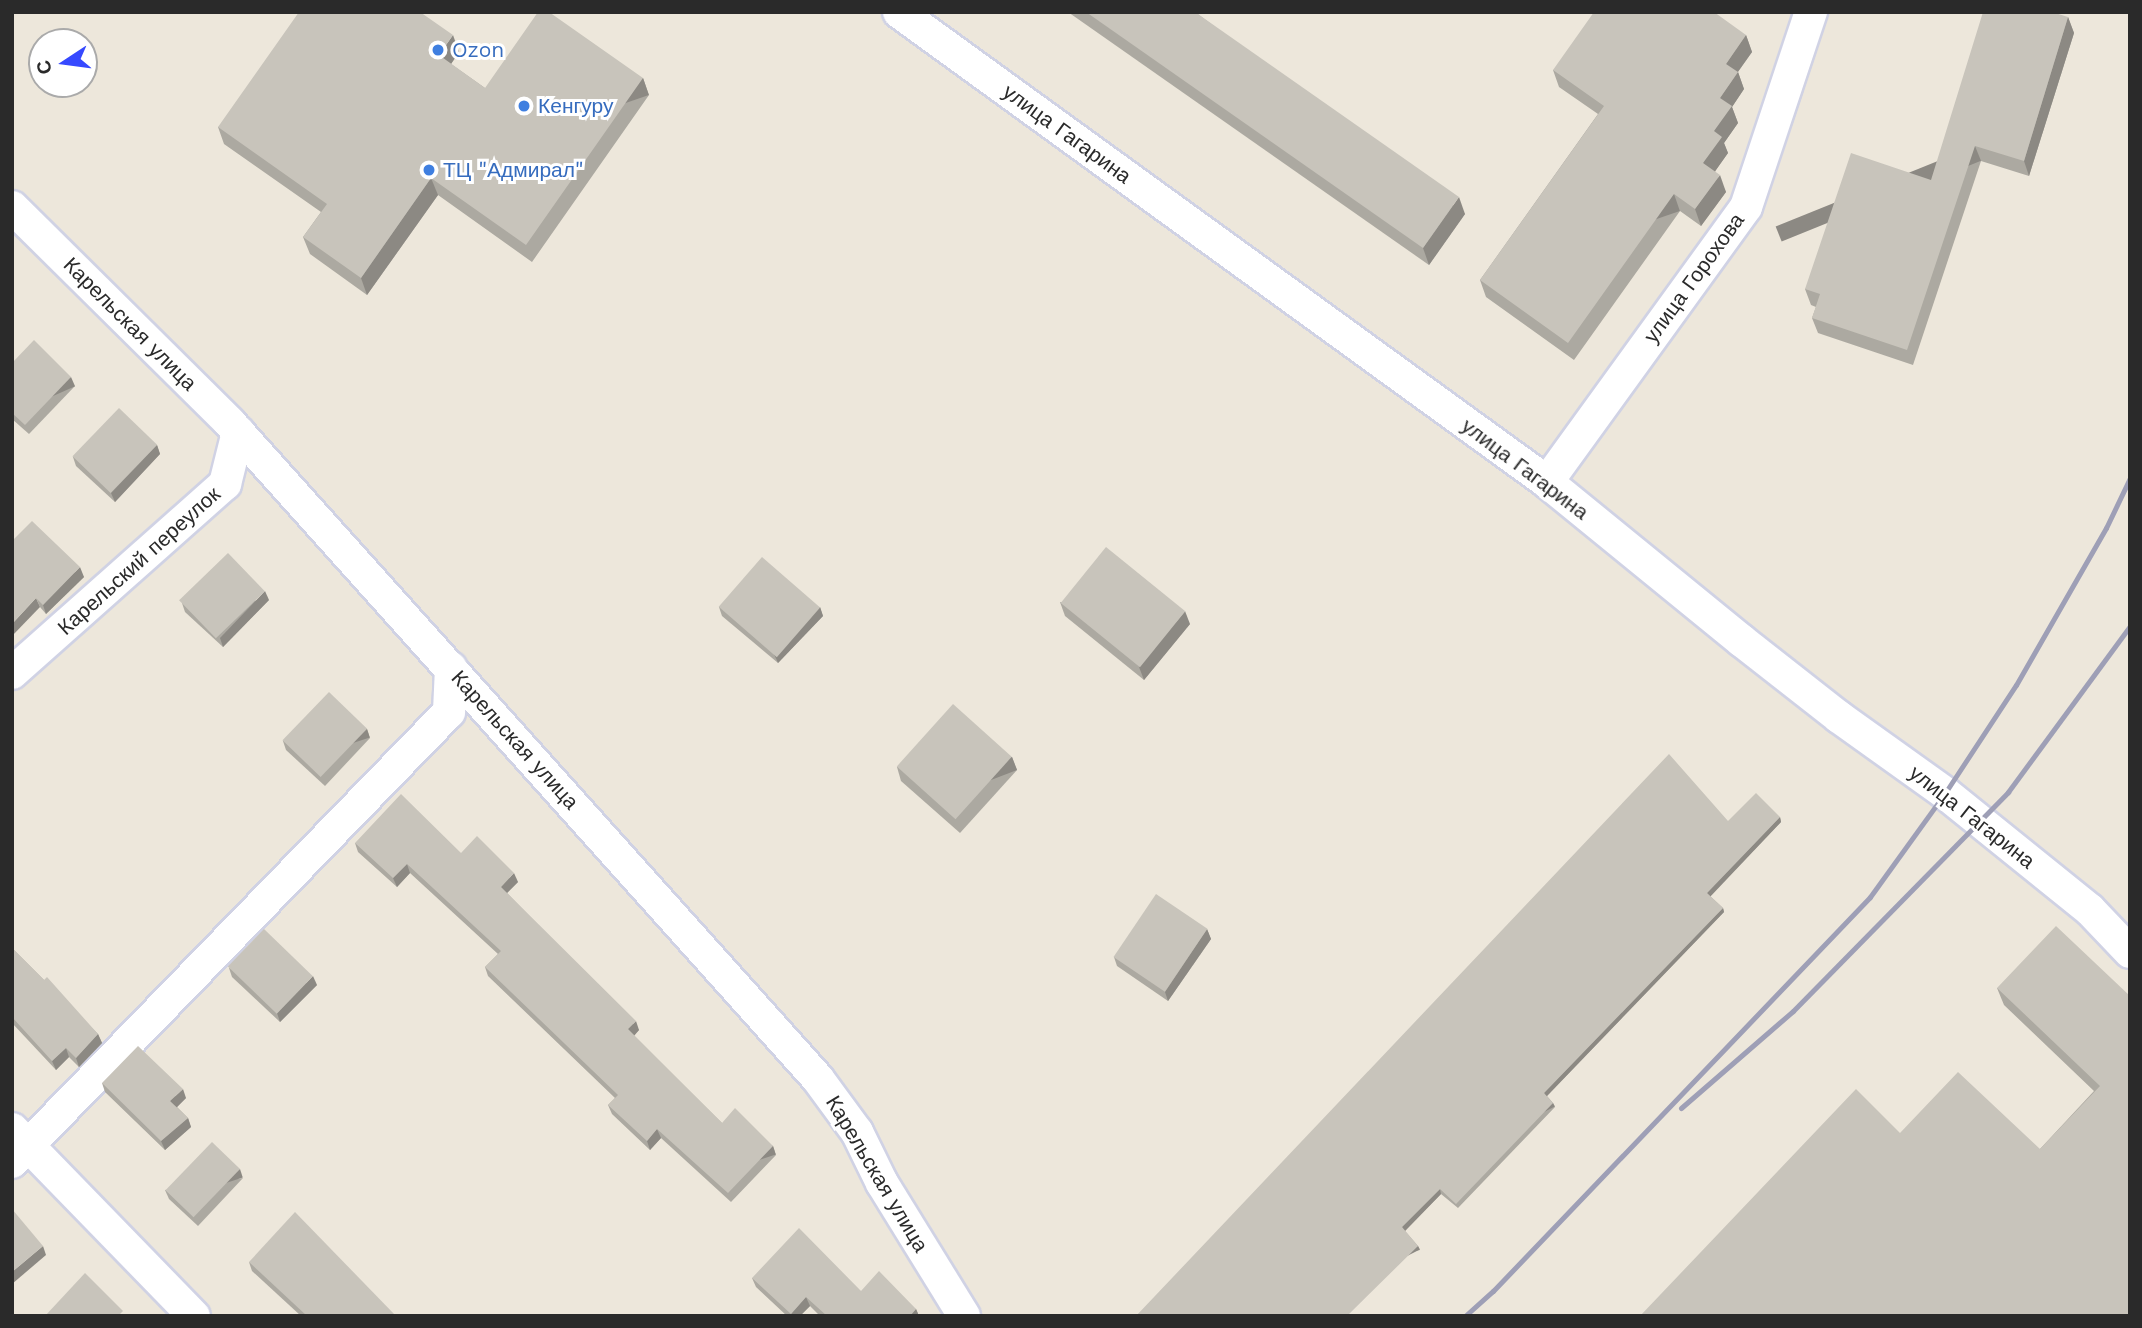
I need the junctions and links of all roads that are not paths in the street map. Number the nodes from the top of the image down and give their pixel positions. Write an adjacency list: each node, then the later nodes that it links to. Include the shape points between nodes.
1 (899, 12): 5 (street, улица Гагарина)
2 (1811, 12): 5 (street, улица Горохова, via 1746,208)
3 (12, 207): 4 (street, Карельская улица)
4 (238, 432): 6 (street, Карельская улица); 7 (street, Карельский переулок, via 225,484)
5 (1547, 482): 8 (street, улица Гагарина, via 1712,618 1945,793 2090,910)
6 (451, 668): 9 (street, via 449,712); 11 (street, Карельская улица, via 818,1079 857,1132 882,1183)
7 (12, 673)
8 (2130, 951)
9 (17, 1146): 10 (street)
10 (194, 1316)
11 (964, 1316)

